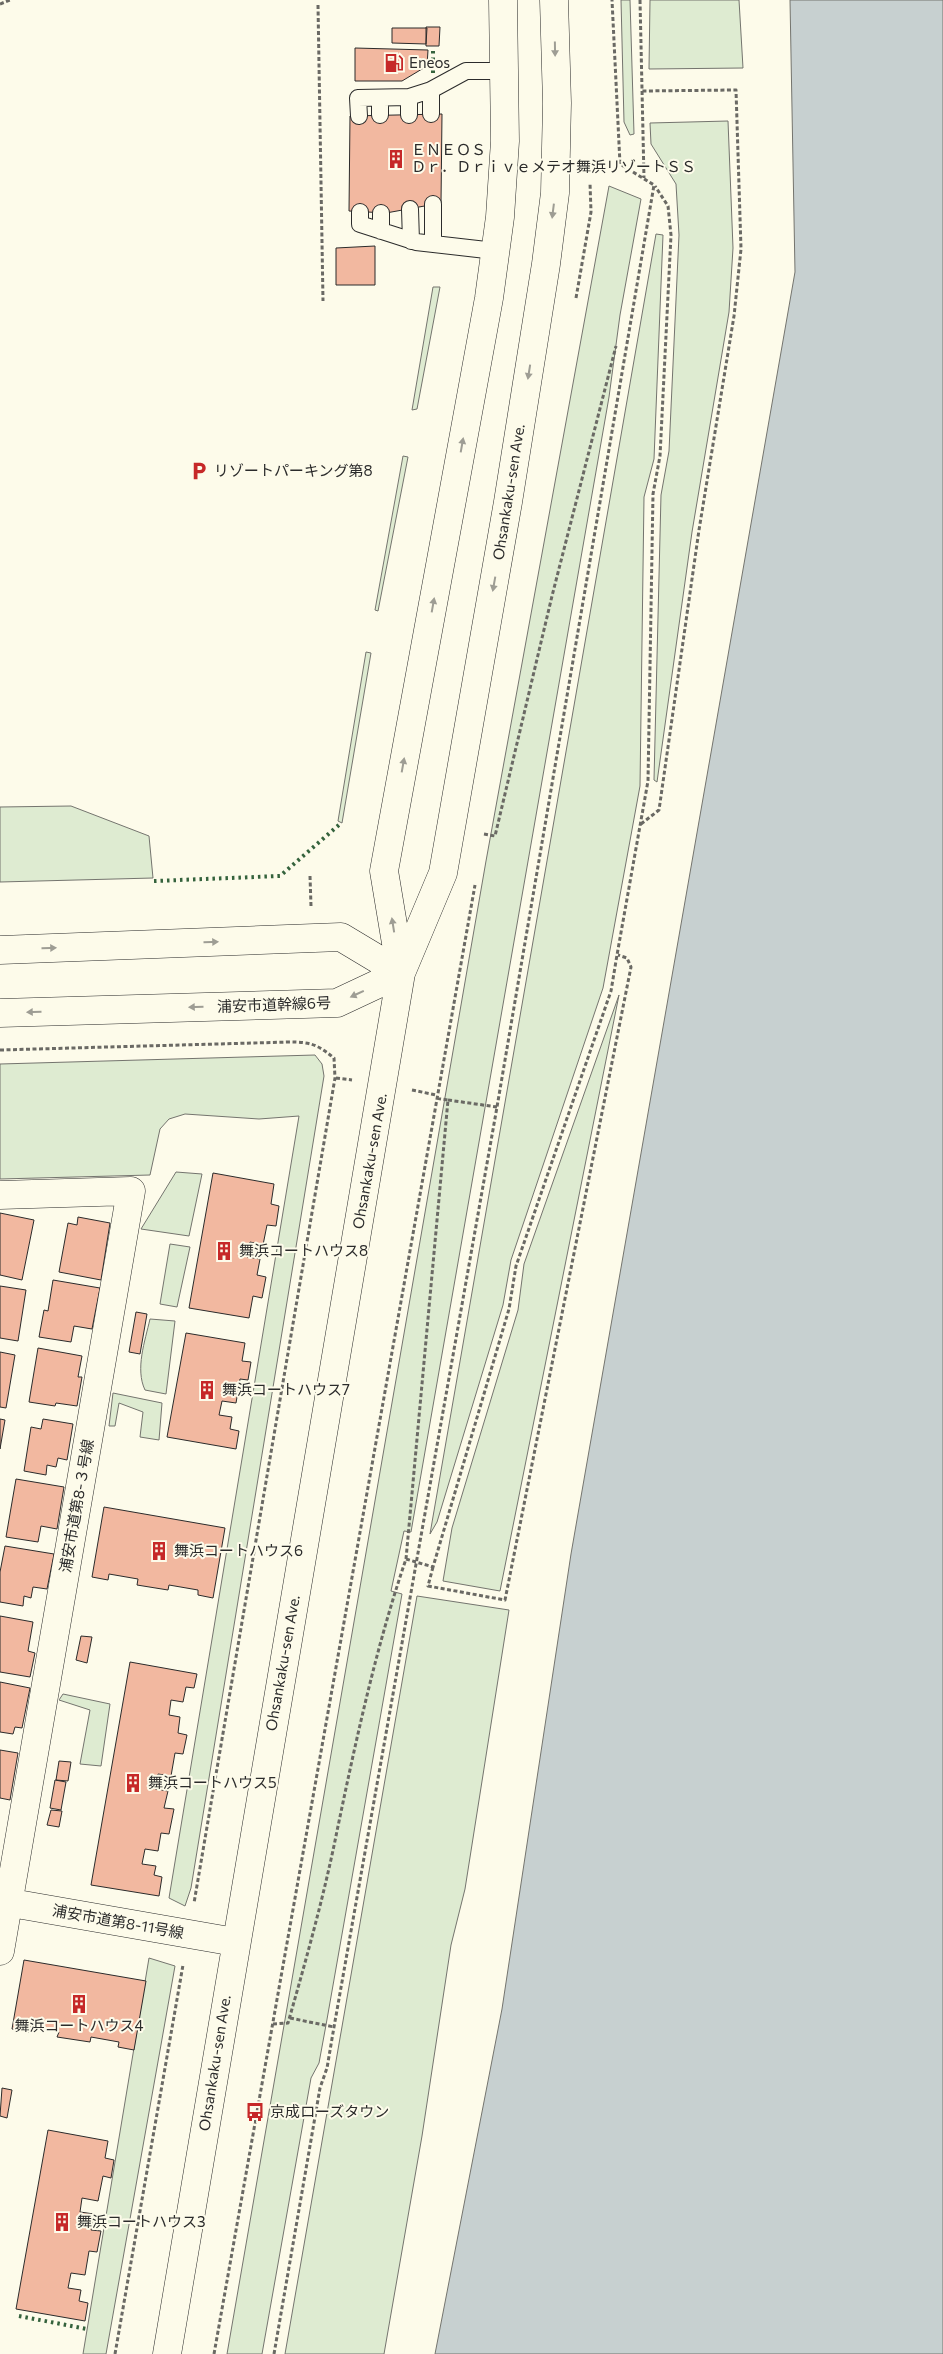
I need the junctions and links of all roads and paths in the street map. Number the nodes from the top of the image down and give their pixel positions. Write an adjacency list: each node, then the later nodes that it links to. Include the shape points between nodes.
1 (10, 0): 6 (path)
2 (504, 0): 8 (street, Ohsankaku-sen Ave.)
3 (554, 0): 33 (street, Ohsankaku-sen Ave., one-way to 33, via 555,193 546,264 443,873)
4 (612, 0): 17 (path, via 620,164)
5 (640, 0): 10 (path)
6 (0, 4)
7 (318, 4): 27 (path)
8 (504, 71): 9 (lane, via 466,71); 26 (street, Ohsankaku-sen Ave., via 505,141)
9 (431, 90): 11 (lane); 13 (lane)
10 (642, 91): 17 (path); 29 (path, via 736,90 741,249 734,316 659,810)
11 (409, 97): 12 (lane); 15 (lane)
12 (380, 98): 14 (lane); 16 (lane, via 358,98)
13 (431, 114)
14 (380, 115)
15 (409, 115)
16 (359, 116)
17 (644, 178): 18 (path)
18 (654, 185): 29 (path, via 668,206 671,235 660,456 653,494 648,781); 39 (path)
19 (433, 204): 25 (lane)
20 (410, 209): 24 (lane)
21 (360, 212): 23 (lane, via 360,224)
22 (381, 213): 23 (lane)
23 (382, 231): 24 (lane)
24 (411, 241): 25 (lane)
25 (433, 244): 26 (lane)
26 (495, 251): 33 (street, Ohsankaku-sen Ave., one-way to 26, via 384,871)
27 (323, 301)
28 (616, 346): 30 (path, via 495,836)
29 (640, 824): 32 (path)
30 (484, 834)
31 (0, 950): 33 (street, one-way to 33, via 342,937)
32 (617, 955): 43 (path, via 611,991 516,1266 510,1309); 43 (path, via 627,958 631,967 505,1600 428,1586)
33 (401, 973): 34 (street, 浦安市道幹線6号, one-way to 34, via 337,1003); 46 (street, Ohsankaku-sen Ave.)
34 (0, 1013)
35 (448, 1038): 37 (path)
36 (0, 1050): 45 (path, via 310,1042 334,1058 336,1078)
37 (435, 1098): 38 (path); 49 (path)
38 (448, 1100): 39 (path); 41 (path)
39 (497, 1107): 42 (path)
40 (0, 1195): 44 (street, 浦安市道第8-３号線, via 131,1191)
41 (406, 1559): 42 (path); 48 (path, via 345,1787 337,1832)
42 (417, 1562): 43 (path); 50 (path)
43 (433, 1567)
44 (4, 1902): 45 (street, 浦安市道第8-11号線); 47 (street, 浦安市道第8-３号線)
45 (189, 1934): 46 (street, 浦安市道第8-11号線); 51 (path)
46 (235, 1942): 52 (street, Ohsankaku-sen Ave.)
47 (0, 1950)
48 (290, 2018): 49 (path, via 288,2023); 50 (path)
49 (273, 2024): 53 (path)
50 (334, 2027): 54 (path, via 320,2088)
51 (115, 2354)
52 (167, 2354)
53 (214, 2354)
54 (274, 2354)

